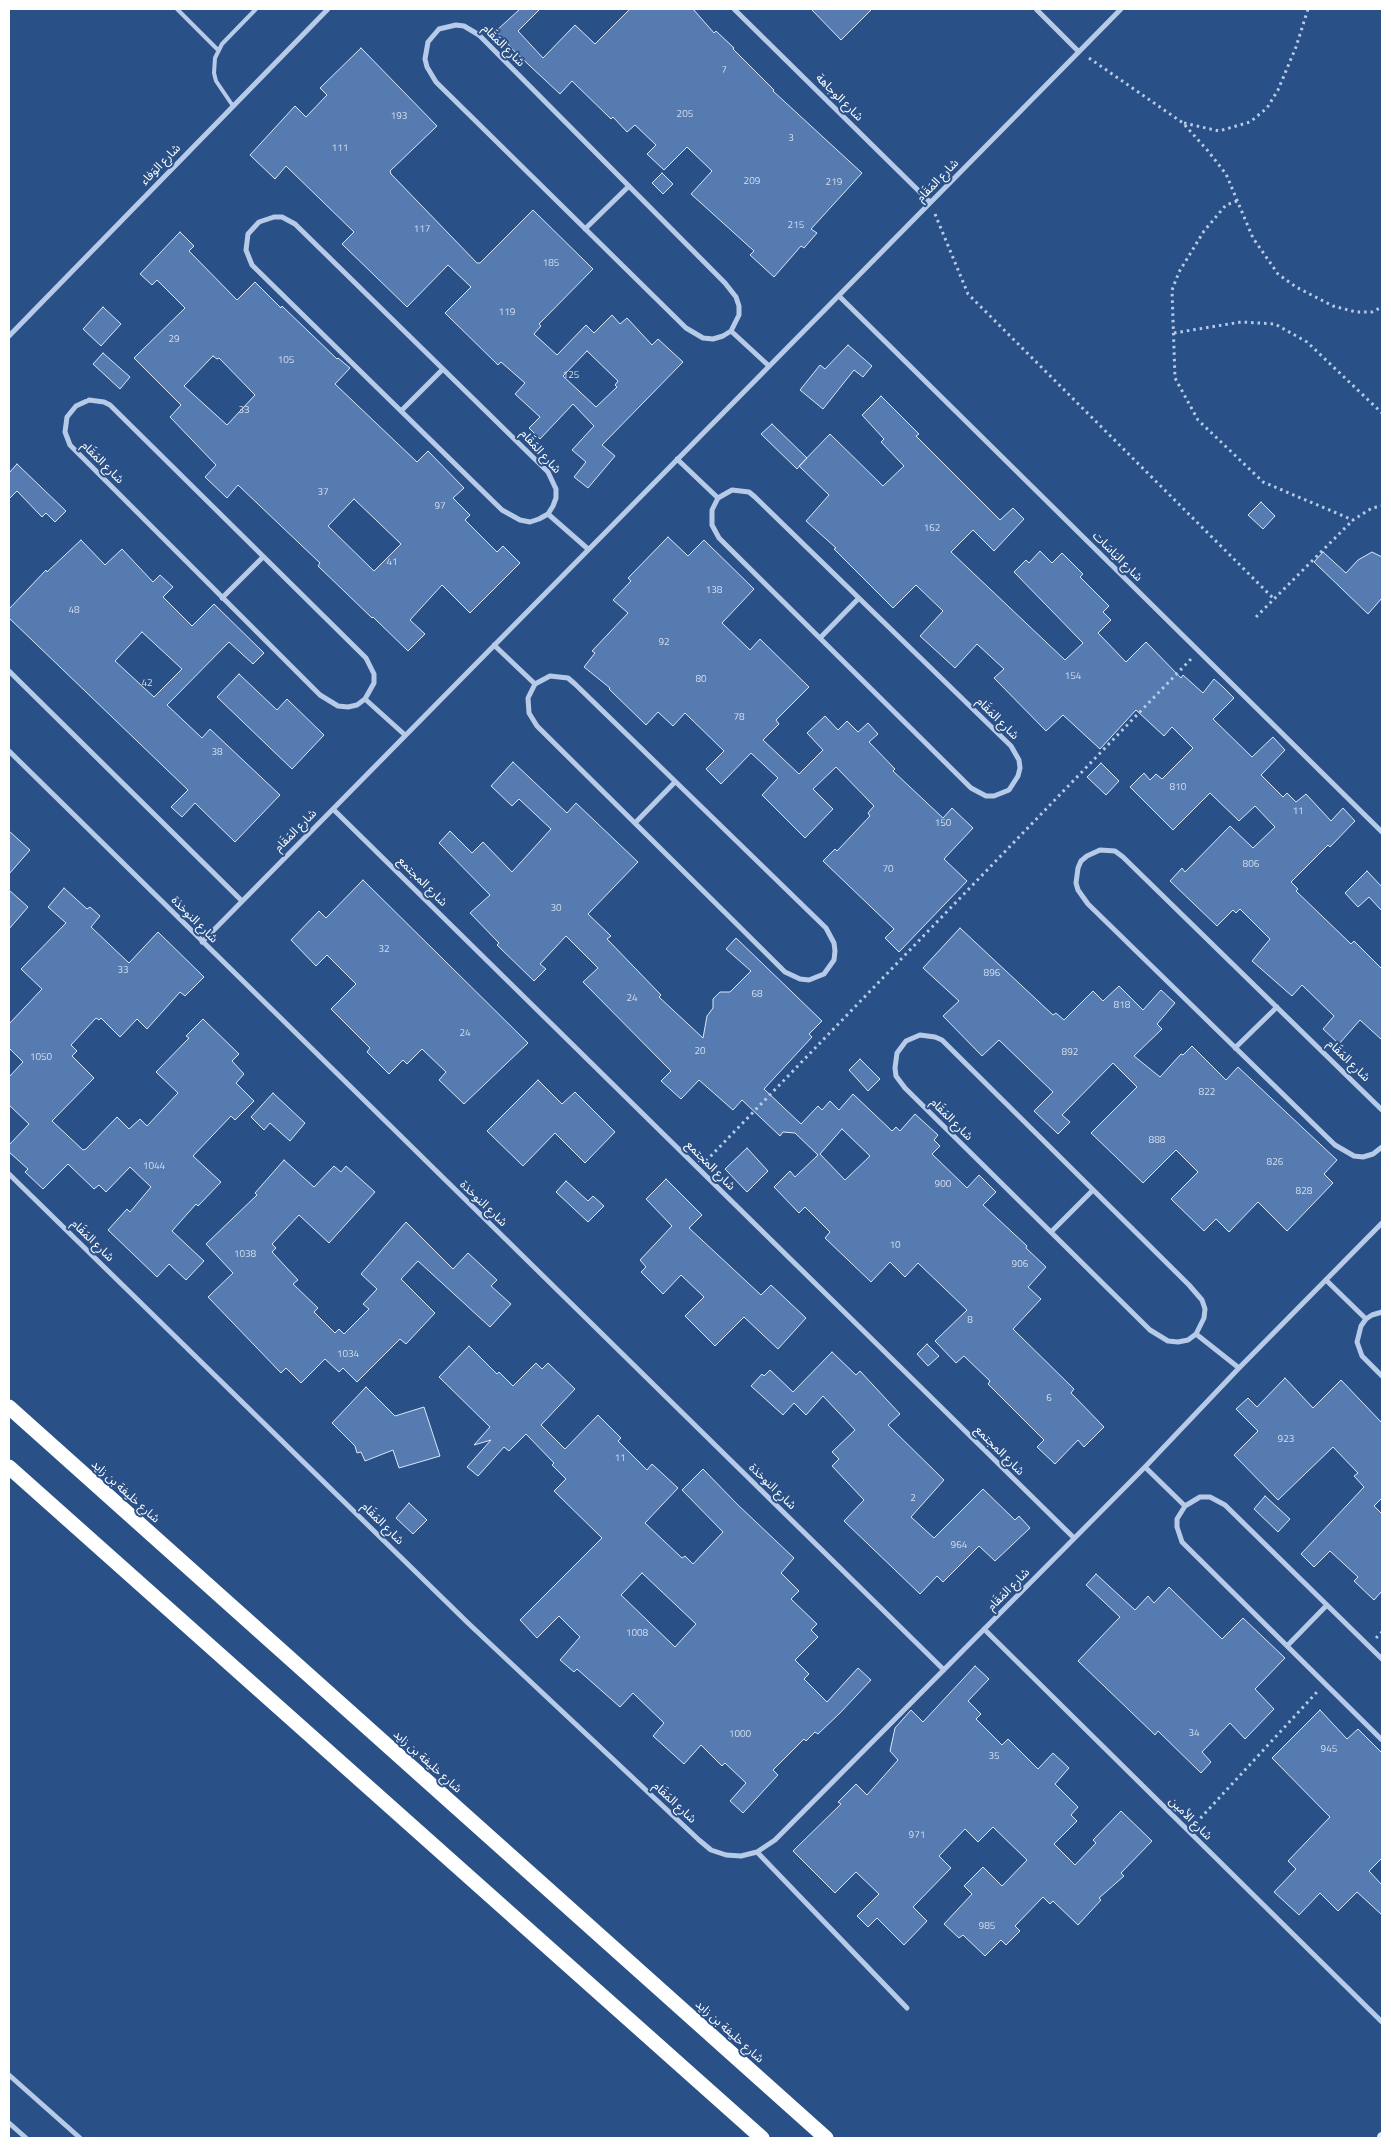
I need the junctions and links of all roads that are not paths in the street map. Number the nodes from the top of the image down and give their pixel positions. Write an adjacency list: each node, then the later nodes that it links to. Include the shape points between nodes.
1 (177, 9): 7 (lane)
2 (256, 9): 7 (lane)
3 (328, 9): 9 (street, شارع الوَفاء)
4 (734, 9): 11 (street, شارع الوجاهة)
5 (1036, 9): 8 (street)
6 (1120, 9): 8 (street, شارع المَقَام)
7 (218, 50): 9 (lane, via 214,73 220,89)
8 (1078, 51): 11 (street, شارع المَقَام)
9 (233, 106): 15 (street, شارع الوَفاء)
10 (628, 186): 12 (street); 12 (street, شارع المَقَام, via 472,30 456,25 439,29 433,35 424,59 436,82); 14 (street, شارع المَقَام, via 731,290 739,315)
11 (930, 202): 13 (street, شارع المَقَام)
12 (586, 229): 14 (street, شارع المَقَام, via 686,328 703,338 722,336)
13 (839, 296): 16 (street, شارع المَقَام); 36 (street, شارع اليَاسَات)
14 (731, 331): 16 (street)
15 (9, 336)
16 (769, 366): 19 (street, شارع المَقَام)
17 (443, 369): 18 (street); 18 (street, شارع المَقَام, via 296,224 274,216 253,227 248,234 246,250 252,264); 21 (street, شارع المَقَام, via 548,472 556,489 556,498)
18 (401, 411): 21 (street, شارع المَقَام, via 502,510 530,522)
19 (677, 459): 20 (street); 22 (street, شارع المَقَام)
20 (718, 498): 25 (street, شارع المَقَام, via 732,490 749,492); 26 (street, شارع المَقَام, via 711,518 719,538)
21 (548, 514): 22 (street)
22 (588, 549): 27 (street, شارع المَقَام)
23 (264, 557): 24 (street); 24 (street, شارع المَقَام, via 110,405 89,400 76,406 65,424 70,446); 30 (street, شارع المَقَام, via 366,658 374,674 374,683)
24 (222, 598): 30 (street, شارع المَقَام, via 329,702 348,707)
25 (859, 598): 26 (street); 26 (street, شارع المَقَام, via 1016,752 1020,768 1015,784 994,796 986,796 971,788)
26 (820, 638)
27 (494, 645): 29 (street); 31 (street, شارع المَقَام)
28 (9, 671): 37 (street)
29 (534, 684): 33 (street, via 550,676 568,678); 35 (street, via 527,706 537,726)
30 (365, 699): 31 (street)
31 (405, 735): 34 (street, شارع المَقَام)
32 (9, 751): 38 (street, شارع النوخذة)
33 (675, 782): 35 (street); 35 (street, via 831,935 834,960 824,974 809,980 785,972)
34 (333, 809): 37 (street, شارع المَقَام); 57 (street, شارع المجتمع)
35 (635, 823)
36 (1382, 832)
37 (241, 900): 38 (street, شارع المَقَام)
38 (202, 942): 62 (street, شارع النوخذة)
39 (1277, 1006): 40 (street); 40 (street, شارع المَقَام, via 1123,857 1108,850 1087,856 1076,875 1081,896); 41 (street, شارع المَقَام)
40 (1235, 1048): 42 (street, شارع المَقَام, via 1335,1145 1354,1156 1363,1157)
41 (1382, 1110)
42 (1382, 1148)
43 (9, 1174): 64 (street, شارع المَقَام, via 468,1623 699,1840 711,1850 726,1855)
44 (1094, 1190): 46 (street); 46 (street, شارع المَقَام, via 942,1040 920,1035 906,1041 897,1053 895,1068 900,1082); 50 (street, شارع المَقَام, via 1202,1300 1204,1318)
45 (1382, 1223): 47 (street, شارع المَقَام)
46 (1051, 1232): 50 (street, شارع المَقَام, via 1150,1330 1168,1341 1178,1342)
47 (1326, 1280): 49 (street); 51 (street, شارع المَقَام)
48 (1382, 1312): 49 (street)
49 (1366, 1320): 52 (street, via 1358,1334 1359,1349)
50 (1196, 1334): 51 (street)
51 (1239, 1368): 54 (street, شارع المَقَام)
52 (1382, 1376)
53 (9, 1407): 72 (highway, شارع خليفة بن زايد)
54 (1145, 1467): 56 (street); 57 (street, شارع المَقَام)
55 (9, 1468): 71 (highway)
56 (1185, 1506): 58 (street, via 1200,1497 1218,1500); 60 (street, via 1177,1519 1182,1542)
57 (1074, 1538): 59 (street, شارع المَقَام)
58 (1327, 1605): 60 (street); 61 (street)
59 (984, 1629): 62 (street, شارع المَقَام); 66 (street, شارع الأمين)
60 (1287, 1646): 63 (street)
61 (1382, 1659)
62 (944, 1670): 64 (street, شارع المَقَام, via 775,1840)
63 (1382, 1740)
64 (757, 1852): 65 (street)
65 (906, 2008)
66 (1382, 2022)
67 (9, 2075): 70 (street)
68 (9, 2123): 69 (street)
69 (26, 2138)
70 (80, 2138)
71 (762, 2138)
72 (826, 2138)

